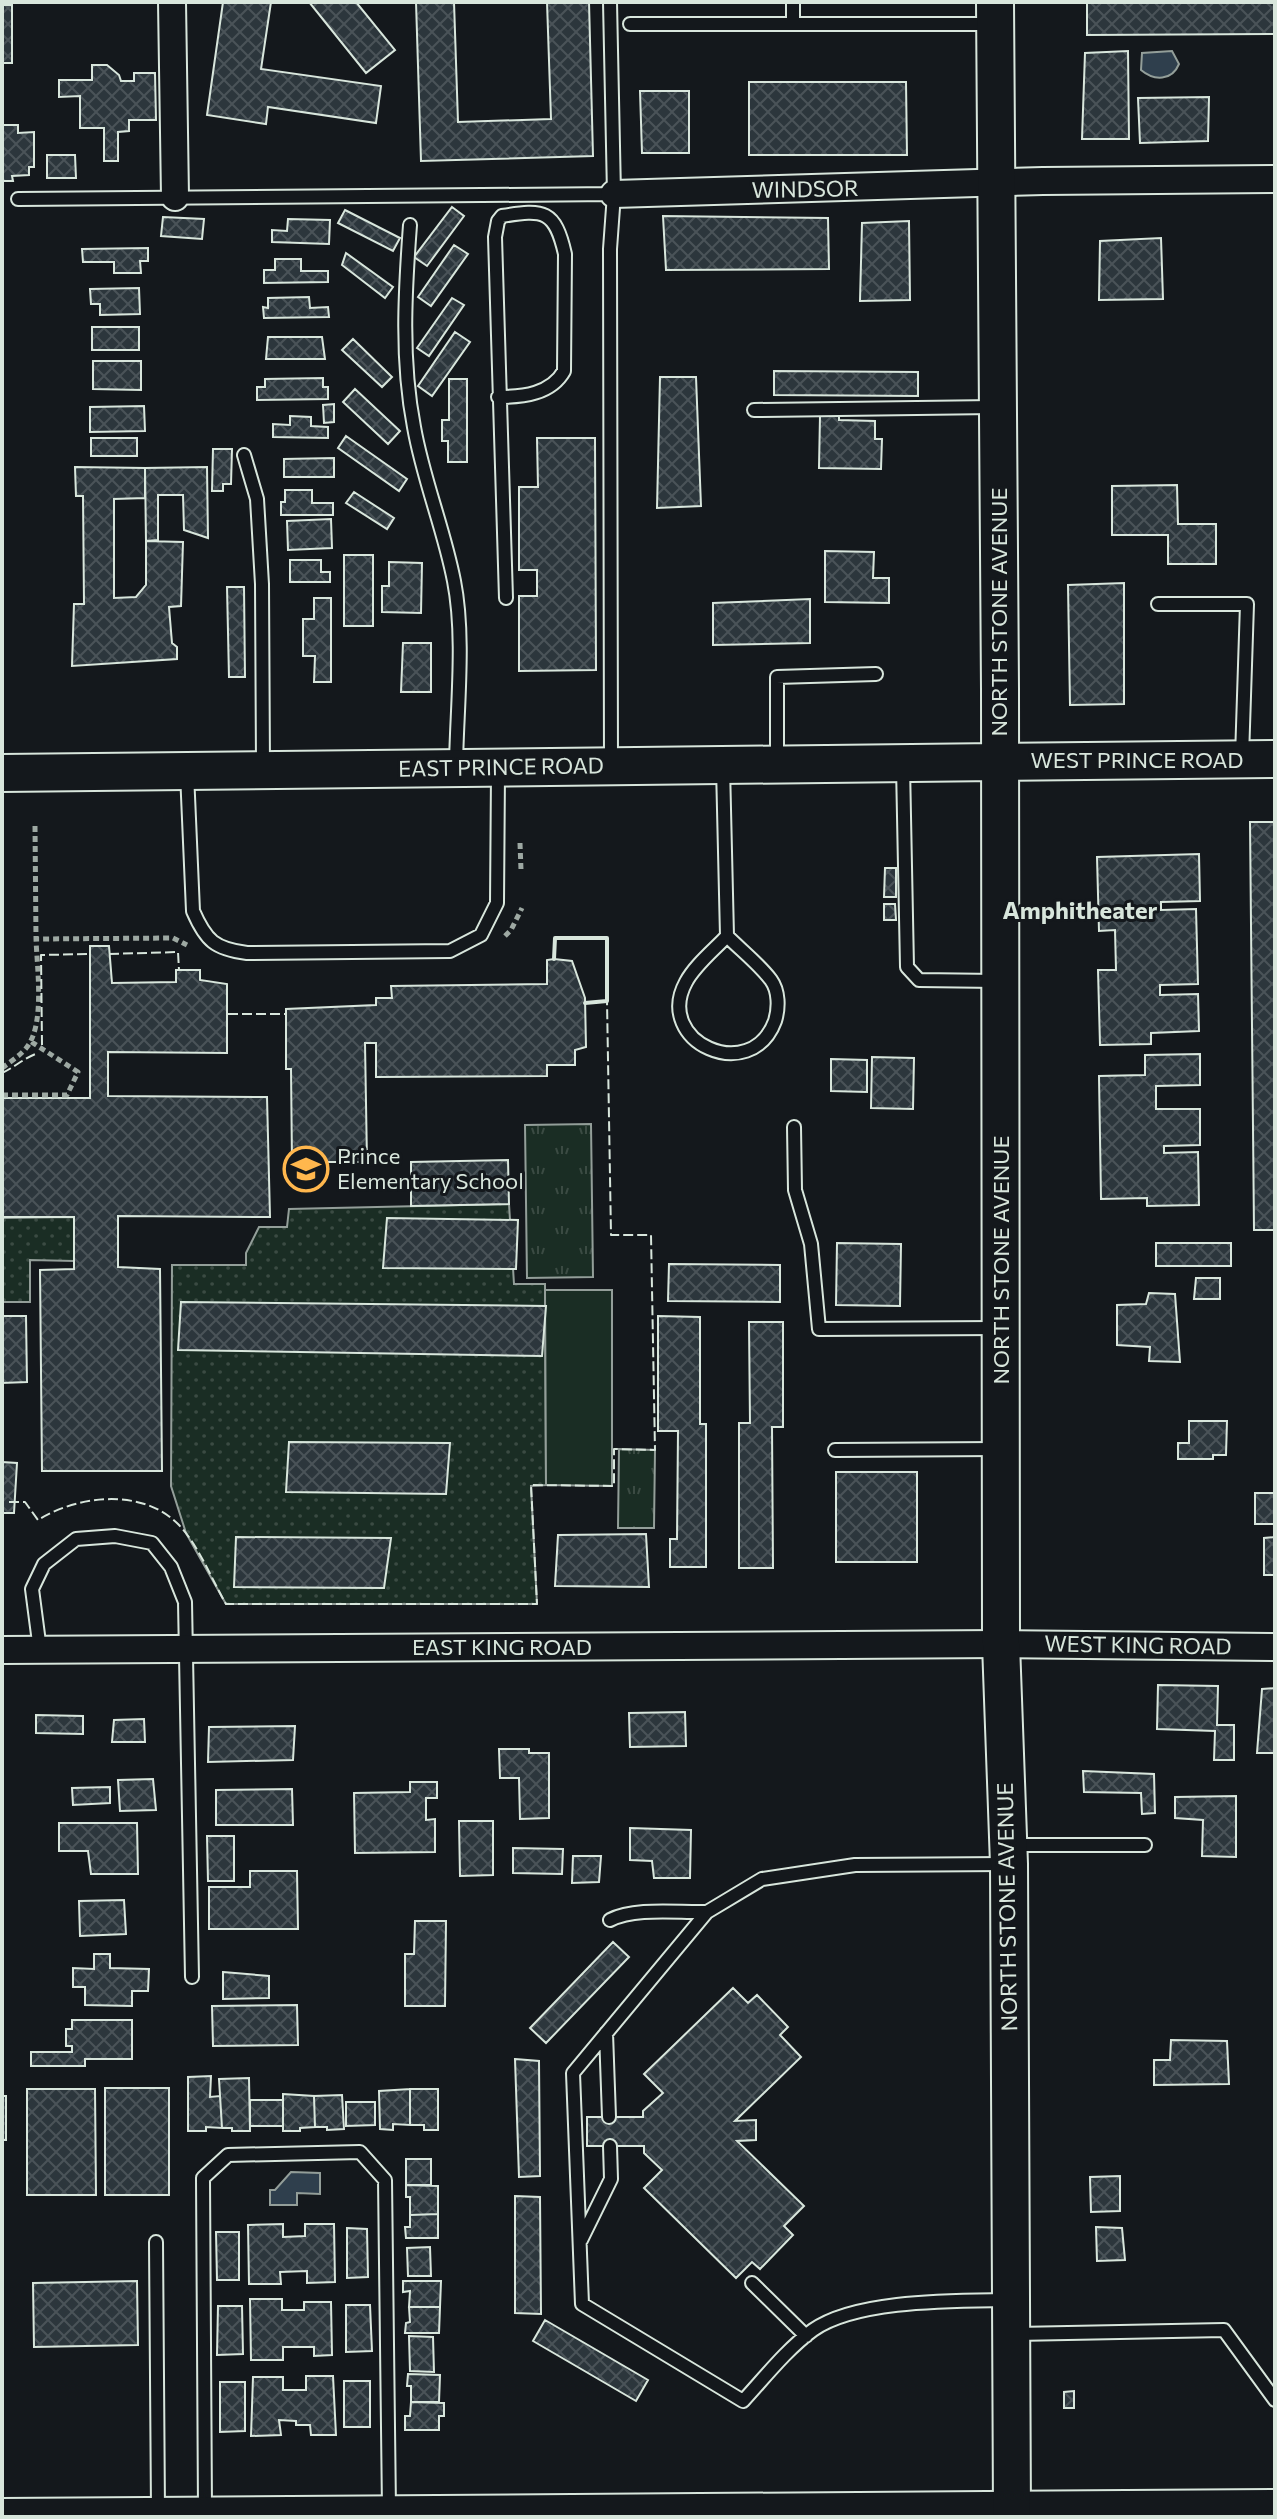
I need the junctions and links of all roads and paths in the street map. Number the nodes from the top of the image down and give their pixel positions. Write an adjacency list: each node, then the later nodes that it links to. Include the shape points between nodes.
1 (172, 2): 10 (street)
2 (610, 2): 9 (lane)
3 (793, 2): 6 (lane)
4 (995, 13): 6 (lane); 8 (main road, NORTH STONE AVENUE)
5 (630, 24): 6 (lane)
6 (793, 24)
7 (1275, 179): 8 (street, WINDSOR)
8 (996, 184): 9 (street, WINDSOR); 14 (main road, NORTH STONE AVENUE)
9 (614, 194): 10 (lane); 25 (lane)
10 (175, 197): 11 (lane)
11 (18, 199)
12 (410, 225): 26 (lane, via 404,309 408,378 414,427 454,582 459,630)
13 (498, 397): 13 (lane, via 498,221 512,214 542,213 551,218 565,254 564,371 558,382 526,397); 17 (lane)
14 (997, 407): 15 (lane); 21 (main road, NORTH STONE AVENUE)
15 (754, 410)
16 (244, 455): 28 (lane, via 258,513)
17 (506, 598)
18 (1158, 604): 20 (lane, via 1247,604)
19 (876, 674): 23 (lane, via 777,677)
20 (1258, 759): 21 (main road, WEST PRINCE ROAD)
21 (1000, 761): 22 (main road, EAST PRINCE ROAD); 34 (main road, NORTH STONE AVENUE)
22 (903, 762): 23 (main road, EAST PRINCE ROAD); 34 (lane, via 907,967 919,980)
23 (777, 763): 24 (main road, EAST PRINCE ROAD)
24 (723, 764): 25 (main road, EAST PRINCE ROAD); 32 (lane)
25 (611, 765): 27 (main road, EAST PRINCE ROAD)
26 (456, 767): 27 (main road, EAST PRINCE ROAD); 28 (main road, EAST PRINCE ROAD)
27 (498, 767): 29 (lane, via 497,903 481,935 450,951 435,952 247,953 216,946 193,911)
28 (263, 769): 29 (main road, EAST PRINCE ROAD)
29 (187, 770): 30 (main road, EAST PRINCE ROAD)
30 (2, 773)
31 (35, 826): 33 (path)
32 (727, 936): 32 (lane, via 687,979 680,1004 694,1039 729,1054 764,1039 778,1004 771,980)
33 (36, 939)
34 (1000, 981): 38 (main road, NORTH STONE AVENUE)
35 (30, 1041): 36 (path, via 78,1072 67,1095)
36 (2, 1095)
37 (794, 1127): 38 (lane, via 795,1190 811,1244 819,1329)
38 (1001, 1328): 39 (main road, NORTH STONE AVENUE)
39 (1001, 1449): 40 (lane); 41 (main road, NORTH STONE AVENUE)
40 (835, 1450)
41 (1001, 1644): 42 (street, WEST KING ROAD); 43 (street, EAST KING ROAD); 47 (main road, NORTH STONE AVENUE)
42 (1275, 1647)
43 (185, 1648): 45 (street, EAST KING ROAD); 45 (lane, via 185,1602 171,1567 152,1543 115,1536 76,1539 44,1564 32,1589); 50 (lane)
44 (2, 1650): 45 (street, EAST KING ROAD)
45 (40, 1650)
46 (1145, 1845): 47 (lane)
47 (1008, 1855): 48 (lane, via 833,1867 762,1879); 57 (main road, NORTH STONE AVENUE)
48 (707, 1912): 49 (lane, via 634,1913); 51 (lane)
49 (610, 1920)
50 (192, 1977)
51 (606, 2033): 52 (lane); 55 (lane, via 573,2073)
52 (609, 2117)
53 (610, 2146): 55 (lane, via 611,2179)
54 (156, 2242): 63 (lane)
55 (579, 2244): 58 (lane, via 582,2304 743,2401)
56 (752, 2283): 58 (lane)
57 (1011, 2317): 58 (lane, via 902,2305 854,2313); 59 (lane, via 1224,2330); 64 (main road, NORTH STONE AVENUE)
58 (806, 2336)
59 (1275, 2400)
60 (1275, 2503): 64 (street)
61 (389, 2509): 62 (lane, via 385,2180 360,2152 228,2155 203,2178); 68 (street); 69 (street)
62 (205, 2510): 63 (street); 68 (street)
63 (158, 2511): 65 (street)
64 (1012, 2511): 67 (street)
65 (2, 2512)
66 (594, 2512): 67 (street); 69 (street)
67 (783, 2512)
68 (342, 2513)
69 (449, 2513)

